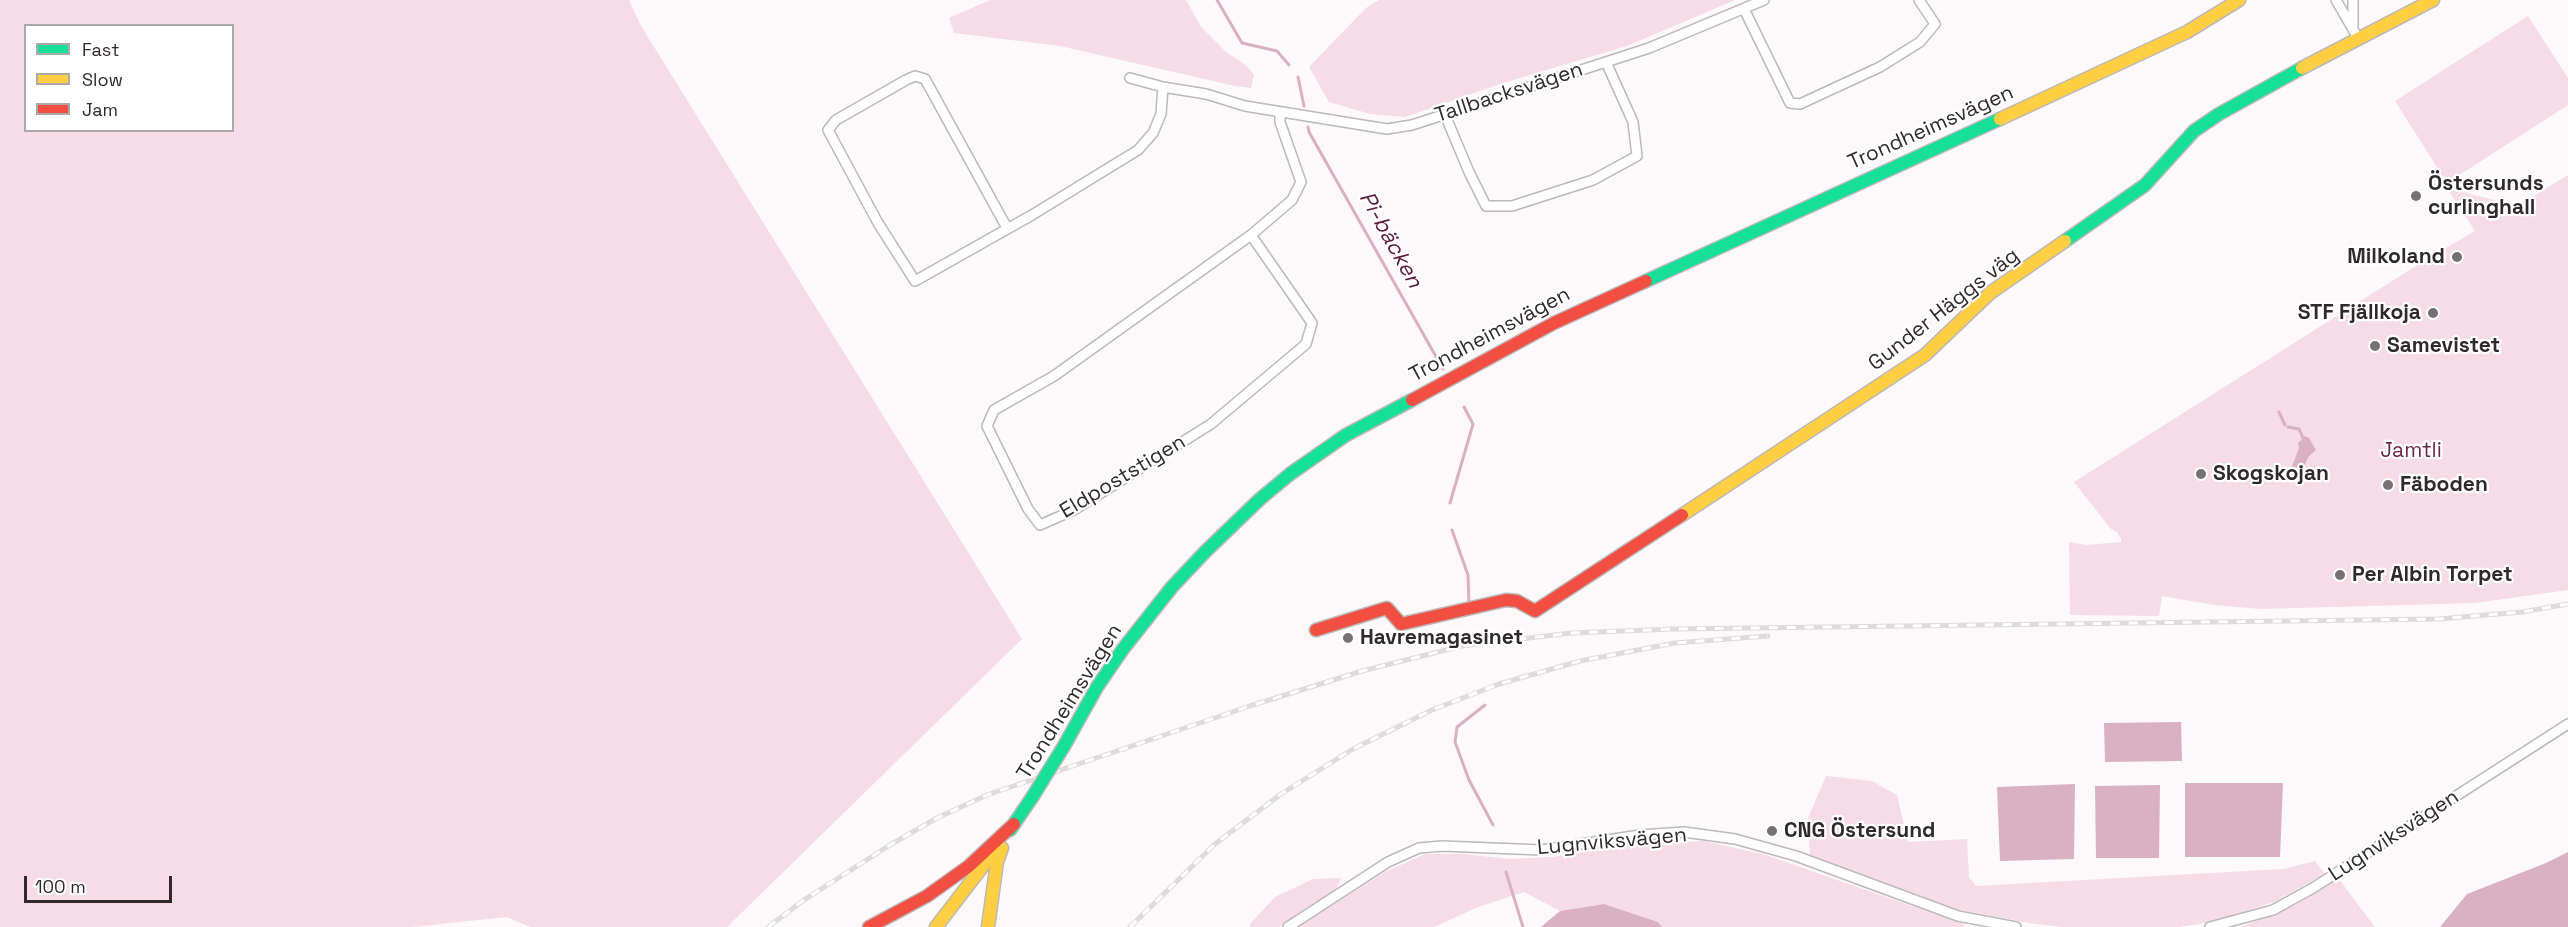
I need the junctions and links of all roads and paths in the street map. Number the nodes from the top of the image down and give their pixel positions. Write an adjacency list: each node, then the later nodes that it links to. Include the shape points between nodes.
1 (1764, 0): 7 (street, Tallbacksvägen)
2 (1919, 0): 7 (street, via 1935,24 1920,42 1881,68 1800,104 1790,103)
3 (2239, 0): 19 (main road, Trondheimsvägen, bridge, via 2187,32 2118,65 1554,323 1346,435 1260,499 1179,580 1097,687)
4 (2336, 0): 8 (street)
5 (2353, 0): 8 (street)
6 (2433, 0): 9 (main road, Gunder Häggs väg)
7 (1744, 9): 10 (street, Tallbacksvägen)
8 (2353, 26): 9 (street)
9 (2358, 38): 17 (main road, Gunder Häggs väg, via 2194,131 2145,185 1990,293 1926,355 1535,611 1506,600 1401,624 1387,608)
10 (1606, 62): 13 (street, Tallbacksvägen); 13 (street, via 1633,122 1637,156 1583,183 1512,206 1486,206)
11 (1130, 78): 12 (street, Tallbacksvägen)
12 (1163, 87): 14 (street, Tallbacksvägen, via 1206,94); 15 (street, via 1161,114 1153,133 1138,150)
13 (1445, 115): 14 (street, Tallbacksvägen, via 1387,129)
14 (1280, 117): 16 (street, Eldpoststigen, via 1301,182 1292,200)
15 (1007, 228): 15 (street, via 915,281 878,223 828,130 836,120 906,80 915,76 925,79)
16 (1251, 235): 16 (street, Eldpoststigen, via 1054,376 994,410 987,426 1028,509 1040,525 1074,510 1211,424 1306,344 1312,323)
17 (1316, 630)
18 (2568, 724): 25 (street, Lugnviksvägen, via 2313,888 2273,910)
19 (1011, 828): 20 (main road, via 969,866 927,896); 21 (main road, Trondheimsvägen); 22 (main road, via 996,862)
20 (869, 927)
21 (936, 927)
22 (988, 927)
23 (1288, 927): 24 (street, Lugnviksvägen, via 1388,862 1419,848 1541,850 1684,832 1735,839 1796,856 1958,916)
24 (2016, 927)
25 (2210, 927)

